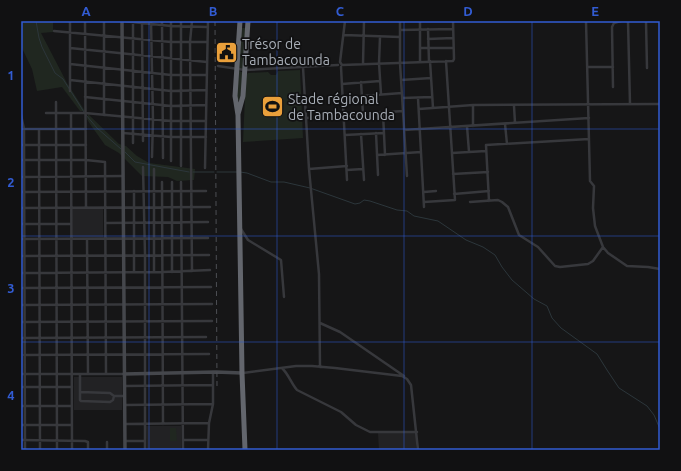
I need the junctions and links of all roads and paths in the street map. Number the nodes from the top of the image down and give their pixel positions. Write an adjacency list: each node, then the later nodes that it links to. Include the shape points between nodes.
1 (70, 21): 35 (street)
2 (85, 21): 36 (street)
3 (104, 21): 37 (street)
4 (122, 21): 22 (street); 42 (street)
5 (162, 21): 25 (street)
6 (171, 21): 26 (street)
7 (181, 21): 27 (street)
8 (192, 21): 28 (street)
9 (208, 21): 29 (street)
10 (240, 21): 83 (highway)
11 (248, 21): 85 (highway)
12 (345, 21): 13 (street); 38 (street)
13 (353, 21)
14 (364, 21): 39 (street)
15 (400, 21): 32 (street)
16 (420, 21): 33 (street)
17 (453, 21): 31 (street)
18 (586, 21): 79 (street)
19 (622, 21): 80 (street, via 614,23 612,27)
20 (628, 21): 126 (street)
21 (646, 21): 82 (street)
22 (133, 22): 23 (street); 44 (street)
23 (142, 22): 24 (street); 46 (street)
24 (151, 23): 25 (street); 47 (street)
25 (162, 26): 26 (street); 48 (street)
26 (171, 26): 27 (street); 49 (street)
27 (181, 27): 28 (street); 50 (street)
28 (192, 27): 29 (street); 51 (street)
29 (207, 27): 52 (street)
30 (428, 29): 31 (street); 33 (street); 45 (street)
31 (453, 29): 43 (street)
32 (400, 30): 33 (street); 41 (street)
33 (420, 30): 54 (street)
34 (54, 31): 35 (street)
35 (70, 32): 36 (street); 53 (street)
36 (85, 34): 37 (street); 57 (street)
37 (104, 36): 42 (street); 58 (street)
38 (344, 36): 39 (street); 75 (street)
39 (364, 36): 40 (street); 74 (street)
40 (380, 37): 41 (street); 71 (street)
41 (400, 37): 72 (street)
42 (122, 38): 44 (street); 59 (street)
43 (453, 38): 45 (street); 56 (street)
44 (133, 39): 46 (street); 60 (street)
45 (428, 39): 55 (street)
46 (142, 40): 47 (street); 61 (street)
47 (151, 41): 48 (street); 62 (street)
48 (162, 42): 49 (street); 63 (street)
49 (171, 42): 50 (street); 64 (street)
50 (181, 42): 51 (street); 65 (street)
51 (190, 42): 52 (street); 66 (street)
52 (207, 42): 68 (street)
53 (70, 48): 57 (street); 73 (street)
54 (420, 48): 55 (street); 69 (street)
55 (428, 48): 56 (street); 70 (street)
56 (454, 48): 67 (street, via 454,60)
57 (85, 49): 58 (street); 76 (street)
58 (104, 51): 59 (street); 81 (street)
59 (122, 53): 60 (street); 84 (street)
60 (133, 54): 61 (street); 86 (street)
61 (142, 55): 62 (street); 87 (street)
62 (152, 56): 63 (street); 88 (street)
63 (162, 57): 64 (street); 89 (street)
64 (171, 58): 65 (street); 91 (street)
65 (181, 59): 66 (street); 92 (street)
66 (191, 60): 68 (street); 90 (street)
67 (446, 61): 70 (street); 136 (street)
68 (207, 62): 93 (street)
69 (420, 62): 70 (street); 72 (street)
70 (429, 62): 94 (street)
71 (379, 63): 72 (street); 74 (street); 97 (street)
72 (400, 63): 96 (street)
73 (70, 64): 76 (street); 95 (street)
74 (363, 64): 75 (street)
75 (340, 65): 78 (street); 101 (street)
76 (85, 66): 81 (street); 98 (street)
77 (218, 66): 83 (street)
78 (303, 67): 85 (street); 152 (street)
79 (587, 67): 80 (street); 130 (street)
80 (613, 67): 104 (street)
81 (104, 68): 84 (street); 100 (street)
82 (647, 68)
83 (237, 69): 85 (street); 148 (highway, via 235,99)
84 (122, 70): 86 (street); 102 (street)
85 (245, 70): 148 (highway, via 243,96)
86 (133, 71): 87 (street); 103 (street)
87 (142, 72): 88 (street); 105 (street)
88 (152, 73): 89 (street); 106 (street)
89 (162, 74): 91 (street); 107 (street)
90 (191, 74): 92 (street); 93 (street); 108 (street)
91 (171, 75): 92 (street); 111 (street)
92 (181, 75): 112 (street)
93 (207, 75): 109 (street)
94 (431, 78): 96 (street); 117 (street)
95 (70, 80): 98 (street); 110 (street)
96 (401, 80): 113 (street)
97 (380, 81): 99 (street); 114 (street)
98 (85, 82): 100 (street); 116 (street)
99 (361, 82): 101 (street); 115 (street)
100 (104, 84): 102 (street); 120 (street)
101 (342, 84): 149 (street)
102 (122, 85): 103 (street); 121 (street)
103 (133, 87): 105 (street); 123 (street)
104 (613, 87)
105 (143, 88): 106 (street); 124 (street)
106 (152, 89): 107 (street); 125 (street)
107 (162, 90): 111 (street); 128 (street)
108 (191, 90): 109 (street); 112 (street); 133 (street)
109 (206, 90): 129 (street)
110 (70, 91)
111 (171, 91): 112 (street); 131 (street)
112 (181, 91): 132 (street)
113 (402, 93): 114 (street); 118 (street)
114 (381, 94): 115 (street)
115 (362, 96): 145 (street)
116 (85, 97): 120 (street); 143 (street)
117 (432, 97): 119 (street); 137 (street)
118 (402, 98): 119 (street); 139 (street)
119 (418, 98): 138 (street)
120 (104, 99): 121 (street); 147 (street)
121 (122, 101): 123 (street); 150 (street)
122 (56, 102): 141 (street)
123 (133, 102): 124 (street); 151 (street)
124 (143, 103): 125 (street); 154 (street)
125 (152, 104): 128 (street); 155 (street)
126 (630, 104): 127 (street); 130 (street)
127 (660, 104)
128 (162, 105): 131 (street); 156 (street)
129 (206, 105): 133 (street); 160 (street)
130 (588, 105): 135 (street); 153 (street)
131 (171, 106): 132 (street); 157 (street)
132 (181, 106): 133 (street); 158 (street)
133 (191, 106): 159 (street)
134 (473, 106): 135 (street); 136 (street); 164 (street)
135 (514, 106): 161 (street)
136 (449, 107): 137 (street); 165 (street)
137 (433, 108): 138 (street)
138 (418, 109): 171 (street)
139 (403, 111): 144 (street); 172 (street)
140 (46, 113): 141 (street)
141 (56, 113): 142 (street); 168 (street)
142 (70, 113): 143 (street); 169 (street)
143 (86, 113): 147 (street); 170 (street)
144 (382, 113): 145 (street); 176 (street)
145 (363, 114): 149 (street)
146 (21, 115): 166 (street)
147 (104, 115): 150 (street)
148 (238, 115): 286 (highway)
149 (344, 115): 152 (street); 180 (street)
150 (123, 116): 151 (street); 173 (street)
151 (133, 118): 154 (street); 174 (street)
152 (306, 118): 215 (street)
153 (589, 118): 161 (street); 186 (street)
154 (143, 119): 155 (street); 177 (street)
155 (153, 120): 156 (street); 179 (street)
156 (163, 121): 157 (street); 181 (street)
157 (171, 121): 158 (street); 182 (street)
158 (181, 121): 159 (street); 185 (street)
159 (191, 121): 160 (street); 183 (street)
160 (206, 121): 184 (street)
161 (515, 123): 162 (street)
162 (505, 124): 164 (street); 190 (street)
163 (467, 126): 164 (street); 165 (street); 197 (street)
164 (473, 126)
165 (450, 127): 171 (street); 199 (street)
166 (22, 129): 167 (street); 191 (street)
167 (40, 129): 168 (street); 192 (street)
168 (56, 129): 169 (street); 193 (street)
169 (71, 129): 170 (street); 194 (street)
170 (86, 129): 189 (street)
171 (420, 129): 172 (street); 196 (street)
172 (404, 130): 198 (street)
173 (123, 132): 174 (street); 226 (street)
174 (133, 133): 177 (street); 188 (street)
175 (376, 133): 176 (street); 178 (street); 201 (street)
176 (384, 133): 200 (street)
177 (143, 134): 179 (street); 187 (street)
178 (361, 134): 180 (street); 216 (street)
179 (153, 135): 181 (street); 202 (street)
180 (345, 135): 211 (street)
181 (163, 136): 182 (street); 203 (street)
182 (171, 137): 185 (street); 209 (street)
183 (191, 137): 184 (street); 185 (street); 241 (street)
184 (206, 137): 213 (street)
185 (181, 138): 210 (street)
186 (589, 139): 190 (street); 302 (street, via 590,181 594,186 594,220)
187 (143, 141)
188 (133, 143)
189 (86, 144): 194 (street); 208 (street)
190 (507, 144): 195 (street, via 486,145)
191 (22, 145): 192 (street); 204 (street)
192 (40, 145): 193 (street); 205 (street)
193 (56, 145): 194 (street); 206 (street)
194 (71, 145): 207 (street)
195 (486, 151): 197 (street); 218 (street)
196 (421, 152): 198 (street); 251 (street)
197 (469, 152): 199 (street)
198 (406, 153): 200 (street); 227 (street)
199 (452, 153): 219 (street)
200 (385, 154): 201 (street)
201 (377, 155): 220 (street)
202 (152, 156)
203 (163, 158)
204 (22, 160): 205 (street); 228 (street)
205 (40, 160): 206 (street); 221 (street)
206 (56, 160): 207 (street); 222 (street)
207 (71, 160): 208 (street); 223 (street)
208 (86, 160): 224 (street); 225 (street, via 105,162)
209 (171, 160)
210 (181, 166)
211 (347, 166): 215 (street); 217 (street)
212 (142, 167): 236 (street)
213 (205, 168)
214 (154, 169): 237 (street)
215 (310, 169): 368 (street, via 319,274)
216 (363, 169): 217 (street); 230 (street)
217 (347, 170): 229 (street)
218 (488, 172): 219 (street); 244 (street)
219 (453, 174): 252 (street)
220 (378, 175)
221 (40, 176): 222 (street); 228 (street); 246 (street)
222 (56, 176): 223 (street); 247 (street)
223 (71, 176): 224 (street); 248 (street)
224 (86, 176): 225 (street); 249 (street)
225 (106, 176): 226 (street); 250 (street)
226 (123, 176): 234 (street)
227 (407, 176)
228 (22, 177): 245 (street)
229 (348, 180)
230 (364, 180)
231 (162, 182): 238 (street)
232 (172, 182): 239 (street)
233 (181, 182): 240 (street)
234 (123, 191): 235 (street); 250 (street); 259 (street)
235 (134, 191): 236 (street); 260 (street)
236 (143, 191): 237 (street); 261 (street)
237 (154, 191): 238 (street); 262 (street)
238 (162, 191): 239 (street); 263 (street)
239 (172, 191): 240 (street); 264 (street)
240 (182, 191): 241 (street); 265 (street)
241 (192, 191): 242 (street); 266 (street)
242 (206, 191)
243 (436, 191): 251 (street)
244 (489, 191): 252 (street); 253 (street)
245 (22, 192): 246 (street); 269 (street)
246 (40, 192): 247 (street); 270 (street)
247 (56, 192): 248 (street); 271 (street)
248 (71, 192): 249 (street); 256 (street)
249 (86, 192): 250 (street); 257 (street)
250 (106, 192): 258 (street)
251 (424, 192): 254 (street)
252 (454, 194): 254 (street, via 455,200)
253 (490, 201): 255 (street); 302 (street, via 498,200 506,205 519,235 538,247 555,266 588,264)
254 (424, 202): 268 (street)
255 (470, 202)
256 (71, 207): 257 (street); 271 (street); 285 (street)
257 (86, 207): 258 (street)
258 (106, 207): 259 (street); 279 (street)
259 (123, 207): 260 (street); 280 (street)
260 (134, 207): 261 (street); 272 (street)
261 (144, 207): 262 (street); 281 (street)
262 (154, 207): 263 (street); 273 (street)
263 (162, 207): 264 (street); 274 (street)
264 (172, 207): 265 (street); 275 (street)
265 (182, 207): 266 (street); 276 (street)
266 (192, 207): 267 (street); 277 (street)
267 (210, 207)
268 (424, 207)
269 (23, 208): 270 (street); 282 (street)
270 (40, 208): 271 (street); 283 (street)
271 (56, 208): 284 (street)
272 (134, 222): 280 (street); 281 (street); 297 (street)
273 (154, 222): 274 (street); 281 (street); 299 (street)
274 (162, 222): 275 (street); 300 (street)
275 (172, 222): 276 (street); 301 (street)
276 (182, 222): 277 (street); 287 (street)
277 (192, 222): 278 (street); 288 (street)
278 (208, 222)
279 (106, 223): 280 (street); 295 (street)
280 (123, 223): 296 (street)
281 (144, 223): 298 (street)
282 (23, 224): 283 (street); 290 (street)
283 (40, 224): 284 (street); 291 (street)
284 (56, 224): 285 (street); 292 (street)
285 (71, 224): 293 (street)
286 (240, 228): 345 (street, via 248,240 281,260); 397 (highway)
287 (182, 238): 288 (street); 301 (street); 310 (street)
288 (192, 238): 289 (street); 311 (street)
289 (208, 238)
290 (23, 239): 291 (street); 313 (street)
291 (40, 239): 292 (street); 314 (street)
292 (56, 239): 293 (street); 315 (street)
293 (71, 239): 294 (street); 316 (street)
294 (87, 239): 295 (street); 317 (street)
295 (106, 239): 296 (street); 303 (street)
296 (123, 239): 297 (street); 304 (street)
297 (134, 239): 298 (street); 305 (street)
298 (144, 239): 299 (street); 306 (street)
299 (154, 239): 300 (street); 307 (street)
300 (162, 239): 301 (street); 308 (street)
301 (172, 239): 309 (street)
302 (603, 247): 318 (street, via 627,266)
303 (106, 255): 304 (street); 317 (street); 324 (street)
304 (124, 255): 305 (street); 325 (street)
305 (134, 255): 306 (street); 326 (street)
306 (145, 255): 307 (street); 327 (street)
307 (154, 255): 308 (street); 328 (street)
308 (162, 255): 309 (street); 329 (street)
309 (172, 255): 310 (street); 330 (street)
310 (182, 255): 311 (street); 331 (street)
311 (192, 255): 312 (street); 320 (street)
312 (208, 255)
313 (23, 256): 314 (street); 332 (street)
314 (40, 256): 315 (street); 333 (street)
315 (56, 256): 316 (street); 321 (street)
316 (71, 256): 317 (street); 322 (street)
317 (87, 256): 323 (street)
318 (660, 269)
319 (210, 270): 320 (street)
320 (192, 271): 331 (street)
321 (56, 272): 322 (street); 333 (street); 337 (street)
322 (71, 272): 323 (street); 338 (street)
323 (87, 272): 324 (street); 339 (street)
324 (106, 272): 325 (street); 340 (street)
325 (124, 272): 326 (street); 341 (street)
326 (134, 272): 327 (street)
327 (144, 272): 328 (street); 342 (street)
328 (154, 272): 329 (street)
329 (163, 272): 330 (street); 343 (street)
330 (172, 272): 331 (street)
331 (182, 272): 344 (street)
332 (23, 273): 333 (street); 335 (street)
333 (40, 273): 336 (street)
334 (210, 287): 344 (street)
335 (23, 288): 336 (street); 352 (street)
336 (40, 288): 337 (street); 353 (street)
337 (56, 288): 338 (street); 354 (street)
338 (72, 288): 339 (street); 355 (street)
339 (88, 288): 340 (street); 356 (street)
340 (106, 288): 341 (street); 346 (street)
341 (124, 288): 342 (street); 347 (street)
342 (144, 288): 343 (street); 348 (street)
343 (163, 288): 344 (street); 349 (street)
344 (182, 288): 350 (street)
345 (284, 297)
346 (106, 304): 347 (street); 356 (street); 357 (street)
347 (124, 304): 348 (street); 367 (street)
348 (144, 304): 349 (street); 358 (street)
349 (163, 304): 350 (street); 359 (street)
350 (182, 304): 351 (street); 360 (street)
351 (212, 304)
352 (23, 305): 353 (street); 362 (street)
353 (40, 305): 354 (street); 363 (street)
354 (56, 305): 355 (street); 364 (street)
355 (72, 305): 356 (street); 365 (street)
356 (87, 305): 366 (street)
357 (106, 321): 366 (street); 367 (street); 377 (street)
358 (144, 321): 359 (street); 367 (street); 379 (street)
359 (163, 321): 360 (street); 369 (street)
360 (182, 321): 361 (street); 370 (street)
361 (212, 321)
362 (23, 322): 363 (street); 372 (street)
363 (40, 322): 364 (street); 373 (street)
364 (56, 322): 365 (street); 374 (street)
365 (72, 322): 366 (street); 375 (street)
366 (87, 322): 376 (street)
367 (124, 322): 378 (street)
368 (320, 323): 391 (street); 406 (street, via 340,332)
369 (163, 337): 370 (street); 379 (street); 383 (street)
370 (182, 337): 371 (street); 384 (street)
371 (206, 337)
372 (23, 338): 373 (street); 386 (street)
373 (40, 338): 374 (street); 387 (street)
374 (56, 338): 375 (street); 388 (street)
375 (72, 338): 376 (street); 389 (street)
376 (88, 338): 377 (street); 390 (street)
377 (106, 338): 378 (street); 380 (street)
378 (124, 338): 379 (street); 381 (street)
379 (145, 338): 382 (street)
380 (106, 354): 381 (street); 390 (street); 404 (street)
381 (124, 354): 382 (street); 405 (street)
382 (145, 354): 383 (street); 394 (street)
383 (163, 354): 384 (street); 395 (street)
384 (182, 354): 385 (street); 396 (street)
385 (210, 354)
386 (24, 355): 387 (street); 398 (street)
387 (40, 355): 388 (street); 399 (street)
388 (56, 355): 389 (street); 400 (street)
389 (72, 355): 390 (street); 401 (street)
390 (88, 355): 403 (street)
391 (320, 367): 392 (street); 406 (street, via 402,376)
392 (282, 368): 397 (street); 437 (street, via 297,390 341,412 356,425 370,432)
393 (213, 372): 396 (street); 397 (street); 407 (street)
394 (145, 373): 395 (street); 405 (street); 409 (street)
395 (163, 373): 396 (street); 410 (street)
396 (182, 373): 411 (street)
397 (242, 373): 457 (highway)
398 (23, 374): 399 (street); 412 (street)
399 (40, 374): 400 (street); 413 (street)
400 (56, 374): 401 (street); 414 (street)
401 (72, 374): 402 (street); 415 (street)
402 (80, 374): 403 (street); 416 (street)
403 (88, 374): 404 (street)
404 (106, 374): 405 (street)
405 (124, 374): 408 (street)
406 (407, 379): 437 (street, via 412,385)
407 (213, 385): 411 (street); 421 (street)
408 (124, 386): 409 (street); 418 (street)
409 (145, 386): 410 (street); 423 (street)
410 (164, 386): 411 (street); 419 (street)
411 (183, 386): 420 (street)
412 (23, 387): 413 (street); 424 (street)
413 (40, 387): 414 (street); 425 (street)
414 (56, 387): 415 (street); 426 (street)
415 (72, 387): 427 (street)
416 (80, 392): 417 (street, via 110,393); 417 (street, via 80,400 83,402 110,402)
417 (114, 396): 418 (street)
418 (124, 396): 422 (street)
419 (163, 404): 420 (street); 423 (street); 431 (street)
420 (182, 404): 421 (street); 432 (street)
421 (213, 404): 428 (street)
422 (124, 405): 423 (street); 429 (street)
423 (145, 405): 430 (street)
424 (23, 406): 425 (street); 433 (street)
425 (40, 406): 426 (street); 434 (street)
426 (56, 406): 427 (street); 435 (street)
427 (72, 406): 436 (street)
428 (209, 423): 432 (street); 442 (street)
429 (124, 424): 430 (street); 444 (street)
430 (145, 424): 431 (street); 445 (street)
431 (164, 424): 432 (street)
432 (182, 424): 441 (street)
433 (23, 425): 434 (street); 438 (street)
434 (40, 425): 435 (street); 439 (street)
435 (56, 425): 436 (street); 440 (street)
436 (72, 425): 443 (street)
437 (417, 432): 458 (street)
438 (23, 440): 439 (street); 447 (street)
439 (40, 440): 440 (street); 448 (street)
440 (56, 440): 443 (street); 449 (street)
441 (183, 440): 442 (street); 455 (street)
442 (208, 440): 456 (street)
443 (72, 441): 450 (street); 451 (street, via 87,441)
444 (124, 441): 445 (street); 453 (street)
445 (145, 441): 454 (street)
446 (107, 442): 452 (street)
447 (25, 450)
448 (40, 450)
449 (56, 450)
450 (72, 450)
451 (88, 450)
452 (107, 450)
453 (125, 450)
454 (145, 450)
455 (183, 450)
456 (208, 450)
457 (245, 450)
458 (418, 450)

